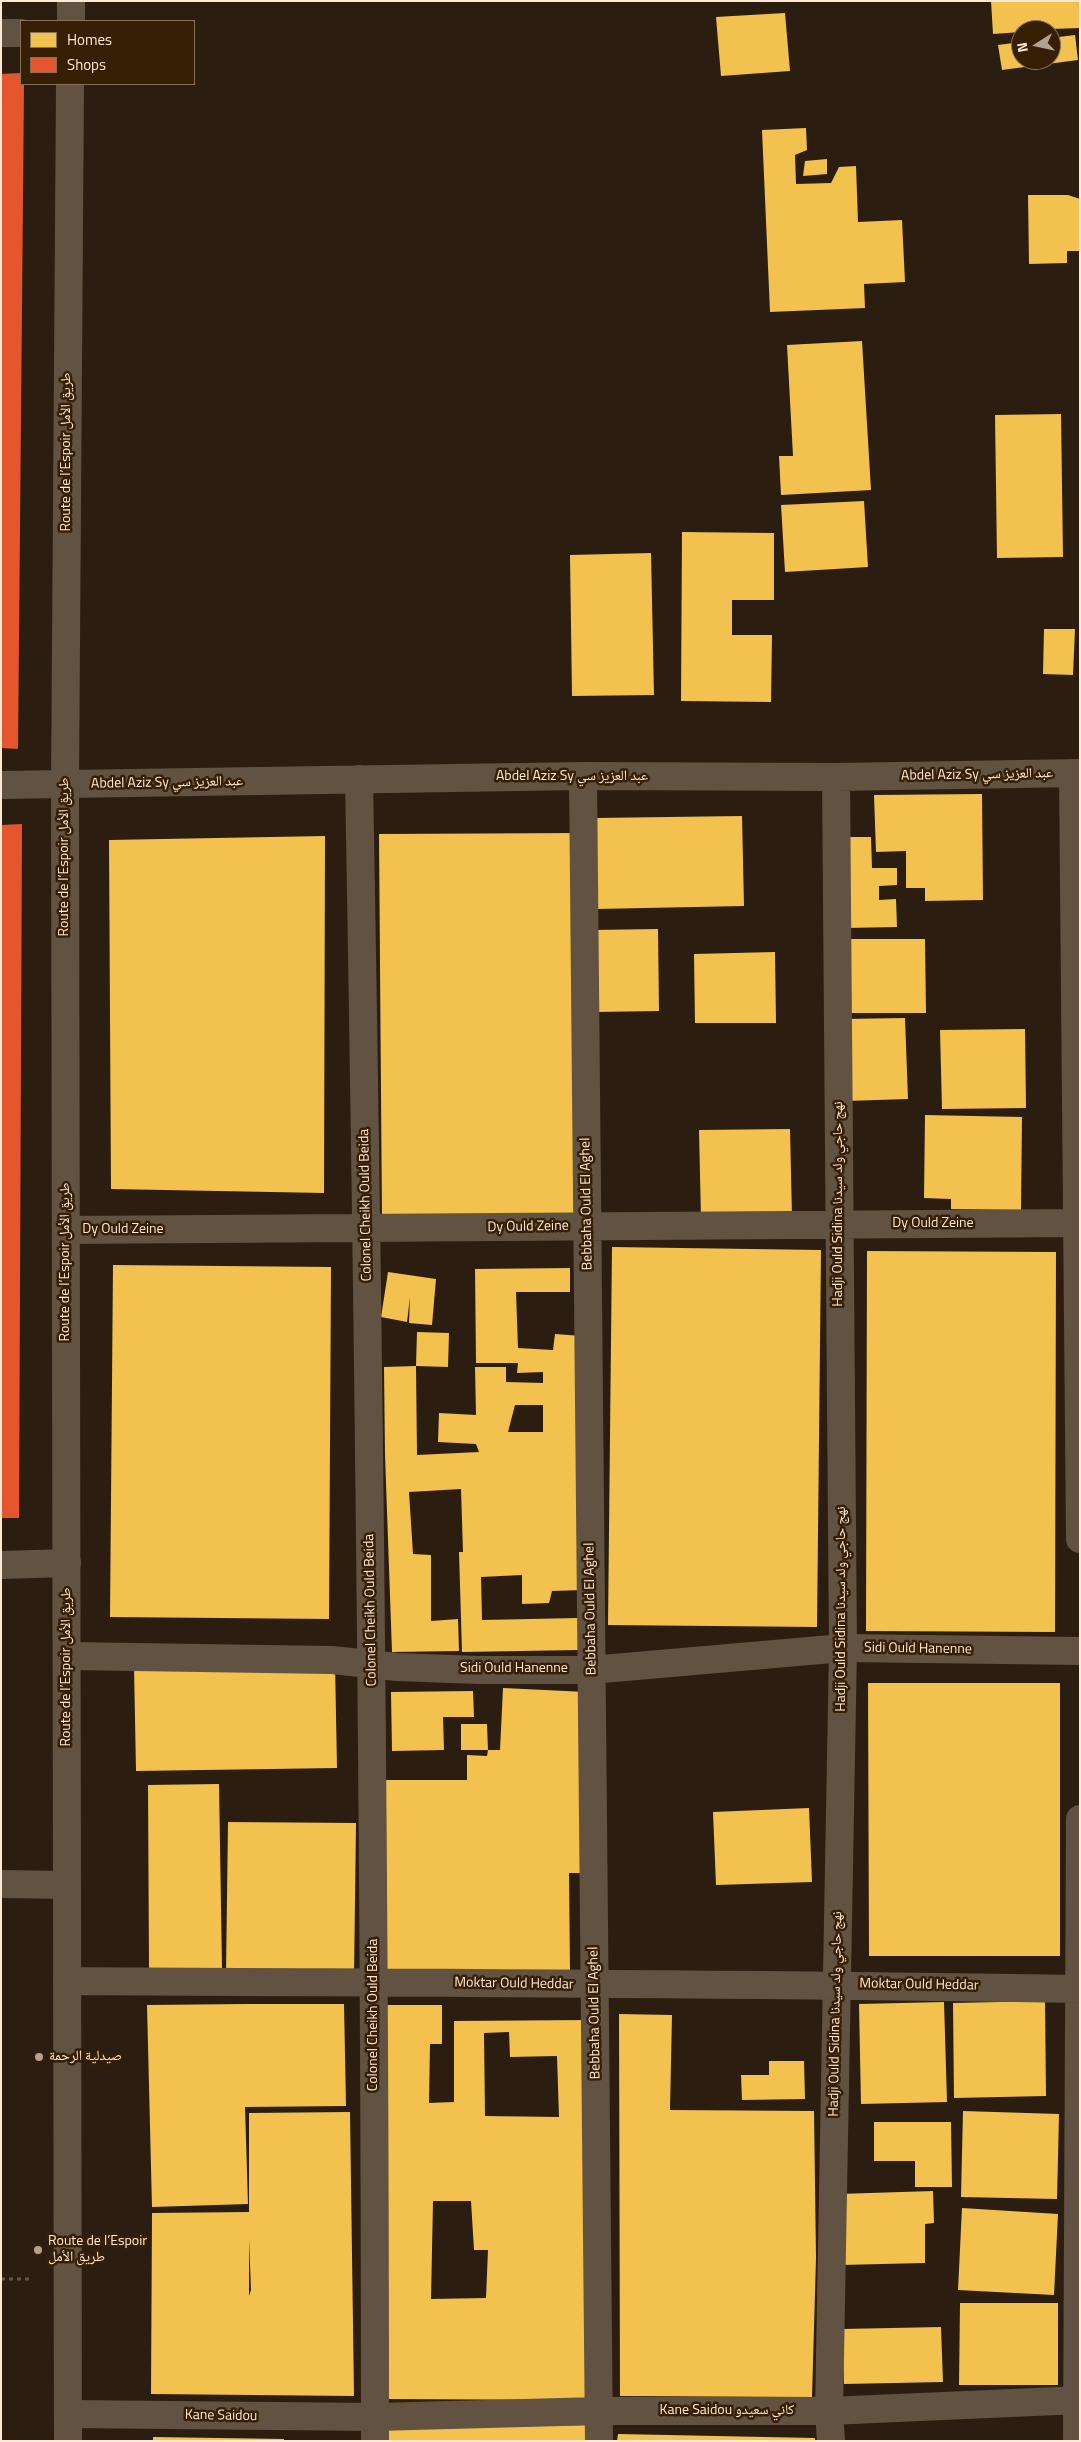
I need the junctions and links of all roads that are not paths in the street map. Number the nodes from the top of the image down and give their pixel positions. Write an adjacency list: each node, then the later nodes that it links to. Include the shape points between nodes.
1 (71, 1): 2 (street)
2 (71, 20)
3 (20, 32): 4 (street)
4 (1, 33)
5 (70, 85): 11 (street, Route de l’Espoir طريق الأمل)
6 (1076, 773): 8 (street, Abdel Aziz Sy عبد العزيز سي); 12 (street)
7 (583, 776): 8 (street, Abdel Aziz Sy عبد العزيز سي); 9 (street, Abdel Aziz Sy عبد العزيز سي); 14 (street, Bebbaha Ould El Aghel)
8 (836, 777): 13 (street, Hadji Ould Sidina نهج حاجي ولد سيدنا)
9 (359, 779): 11 (street, Abdel Aziz Sy عبد العزيز سي); 15 (street, Colonel Cheikh Ould Beida)
10 (1, 785): 11 (street, Abdel Aziz Sy عبد العزيز سي)
11 (64, 785): 16 (street, Route de l’Espoir طريق الأمل)
12 (1078, 1223): 13 (street, Dy Ould Zeine); 17 (street)
13 (840, 1224): 14 (street, Dy Ould Zeine); 20 (street, Hadji Ould Sidina نهج حاجي ولد سيدنا)
14 (588, 1227): 15 (street, Dy Ould Zeine); 24 (street, Bebbaha Ould El Aghel)
15 (367, 1229): 16 (street, Dy Ould Zeine); 23 (street, Colonel Cheikh Ould Beida)
16 (66, 1230): 18 (street, Route de l’Espoir طريق الأمل)
17 (1080, 1539)
18 (66, 1563): 19 (street); 22 (street, Route de l’Espoir طريق الأمل)
19 (1, 1565)
20 (843, 1648): 21 (street, Sidi Ould Hanenne); 24 (street, Sidi Ould Hanenne); 30 (street, Hadji Ould Sidina نهج حاجي ولد سيدنا)
21 (1080, 1650)
22 (68, 1656): 23 (street, Sidi Ould Hanenne, via 332,1660); 27 (street, Route de l’Espoir طريق الأمل)
23 (371, 1664): 24 (street, Sidi Ould Hanenne, via 479,1670); 29 (street, Colonel Cheikh Ould Beida)
24 (591, 1670): 31 (street, Bebbaha Ould El Aghel)
25 (1080, 1820): 32 (street)
26 (1, 1884): 27 (street)
27 (67, 1885): 28 (street, Route de l’Espoir طريق الأمل)
28 (67, 1981): 29 (street, Moktar Ould Heddar); 36 (street, Route de l’Espoir طريق الأمل)
29 (375, 1983): 31 (street, Moktar Ould Heddar); 37 (street, Colonel Cheikh Ould Beida)
30 (837, 1984): 31 (street, Moktar Ould Heddar); 32 (street, Moktar Ould Heddar); 35 (street, Hadji Ould Sidina نهج حاجي ولد سيدنا)
31 (594, 1985): 34 (street, Bebbaha Ould El Aghel)
32 (1079, 1989): 33 (street)
33 (1078, 2400): 35 (street, Kane Saidou كاني سعيدو); 40 (street)
34 (599, 2411): 35 (street, Kane Saidou كاني سعيدو); 37 (street, Kane Saidou كاني سعيدو); 38 (street, Bebbaha Ould El Aghel)
35 (829, 2412): 39 (street, Hadji Ould Sidina نهج حاجي ولد سيدنا)
36 (68, 2428): 37 (street, Kane Saidou)
37 (375, 2429)
38 (599, 2441)
39 (831, 2441)
40 (1077, 2441)

